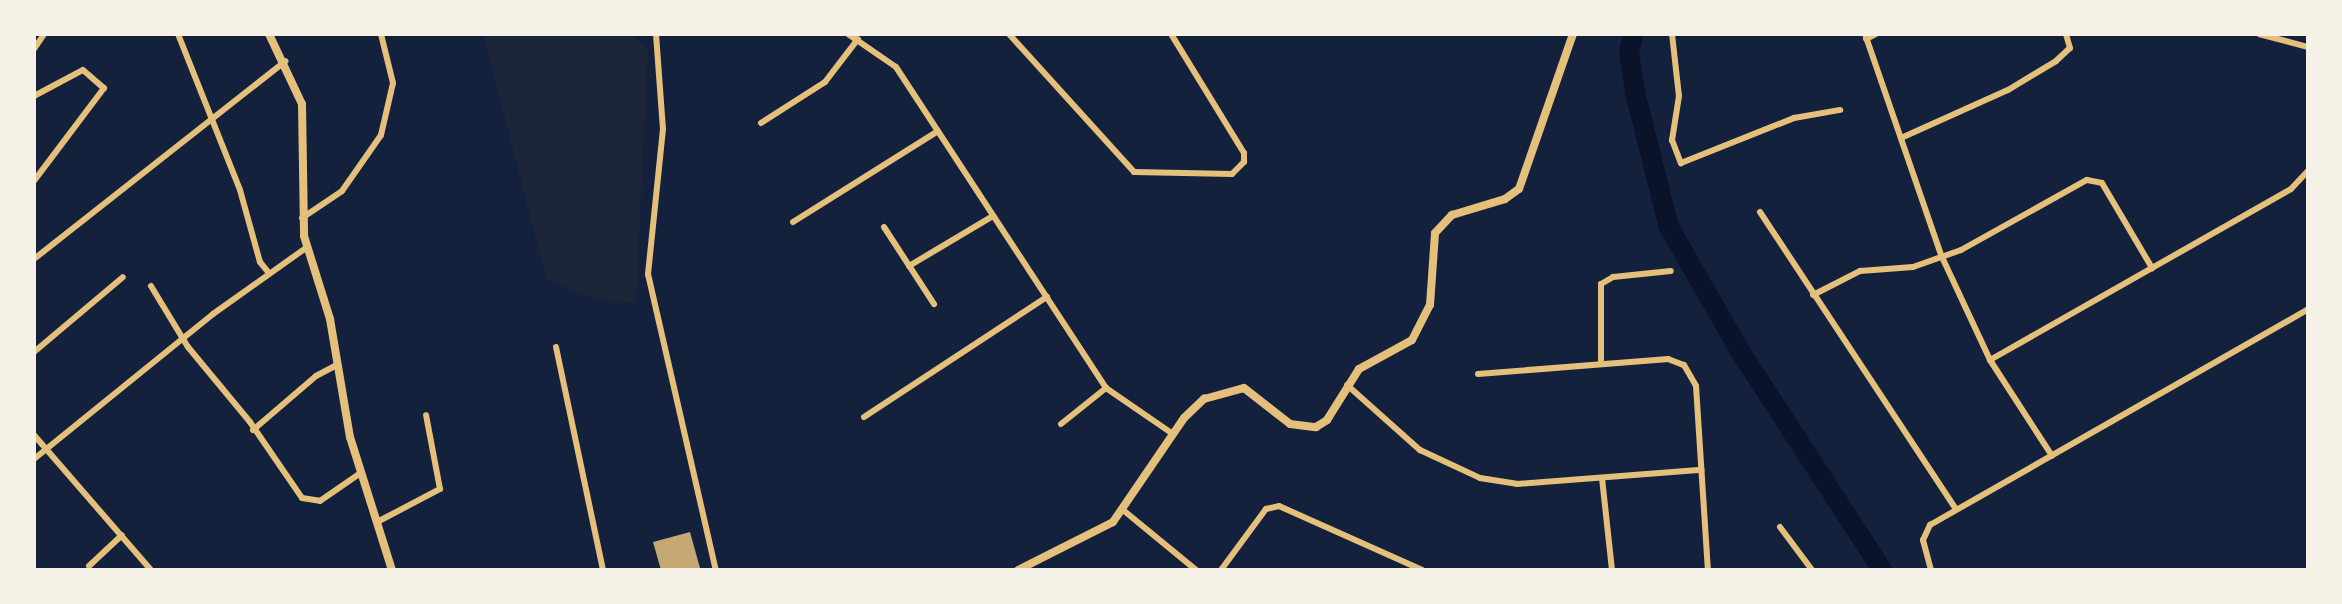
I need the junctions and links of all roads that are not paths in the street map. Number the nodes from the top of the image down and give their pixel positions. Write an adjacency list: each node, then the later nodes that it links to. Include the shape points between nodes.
1 (44, 34): 19 (street)
2 (178, 34): 23 (street)
3 (269, 34): 20 (street)
4 (381, 34): 31 (street, via 393,83 381,135 342,191)
5 (656, 34): 77 (street, via 663,129 648,274)
6 (848, 34): 16 (street)
7 (1009, 34): 8 (street, via 1134,172 1232,174 1244,162 1244,153)
8 (1171, 34)
9 (1573, 34): 54 (street, via 1519,189 1505,199 1452,215 1440,224 1432,242 1430,305 1423,323 1412,340 1359,369)
10 (1672, 34): 22 (street, via 1679,96 1672,140 1681,163 1794,118)
11 (1876, 34): 15 (street)
12 (2066, 34): 26 (street, via 2070,48 2056,61 2008,90)
13 (2259, 34): 17 (street)
14 (2292, 34): 17 (street)
15 (1866, 37): 26 (street)
16 (858, 39): 24 (street, via 825,82); 25 (street, via 896,67)
17 (2289, 42): 18 (street)
18 (2307, 47)
19 (34, 49)
20 (286, 61): 23 (street); 31 (street, via 305,120)
21 (34, 96): 28 (street, via 83,70 104,93)
22 (1840, 110)
23 (210, 116): 36 (street); 40 (street, via 240,190 260,262)
24 (761, 123)
25 (938, 130): 30 (street); 32 (street)
26 (1901, 138): 35 (street)
27 (2307, 171): 38 (street, via 2291,189)
28 (34, 181)
29 (1760, 212): 43 (street)
30 (993, 216): 37 (street); 44 (street)
31 (301, 218): 34 (street)
32 (793, 222)
33 (884, 227): 37 (street)
34 (306, 248): 40 (street); 52 (street, via 330,319)
35 (1942, 257): 38 (street, via 2096,180); 43 (street, via 1913,267 1860,271); 50 (street)
36 (34, 259)
37 (909, 266): 45 (street)
38 (2152, 268): 50 (street)
39 (1671, 271): 51 (street, via 1613,277 1601,284)
40 (268, 272): 47 (street)
41 (123, 277): 49 (street)
42 (152, 286): 47 (street)
43 (1814, 296): 68 (street)
44 (1047, 297): 55 (street); 57 (street)
45 (934, 304)
46 (2307, 309): 63 (street)
47 (183, 340): 59 (street); 62 (street)
48 (556, 347): 76 (street)
49 (34, 352)
50 (1990, 360): 63 (street)
51 (1601, 364): 53 (street); 65 (street, via 1668,360 1689,369 1696,386)
52 (337, 365): 59 (street, via 316,376); 66 (street, via 343,410)
53 (1478, 374)
54 (1347, 385): 60 (street, via 1327,420 1316,427 1290,424 1253,390 1236,387 1204,399); 67 (street, via 1420,450 1466,474 1517,483)
55 (1106, 388): 58 (street); 60 (street)
56 (426, 415): 70 (street, via 441,489)
57 (864, 417)
58 (1061, 424)
59 (253, 430): 66 (street, via 302,498 316,502)
60 (1173, 434): 69 (street)
61 (34, 435): 62 (street)
62 (46, 450): 64 (street); 72 (street)
63 (2052, 456): 68 (street)
64 (34, 459)
65 (1701, 470): 67 (street); 83 (street)
66 (362, 472): 70 (street)
67 (1602, 478): 82 (street)
68 (1956, 509): 85 (street, via 1926,532 1923,550)
69 (1123, 510): 78 (street, via 1102,531); 79 (street)
70 (379, 521): 75 (street)
71 (1780, 527): 84 (street)
72 (122, 535): 73 (street); 74 (street)
73 (89, 566)
74 (151, 570)
75 (392, 570)
76 (603, 570)
77 (716, 570)
78 (1018, 570)
79 (1196, 570)
80 (1221, 570): 81 (street, via 1266,509 1280,506)
81 (1422, 570)
82 (1612, 570)
83 (1708, 570)
84 (1812, 570)
85 (1931, 570)

